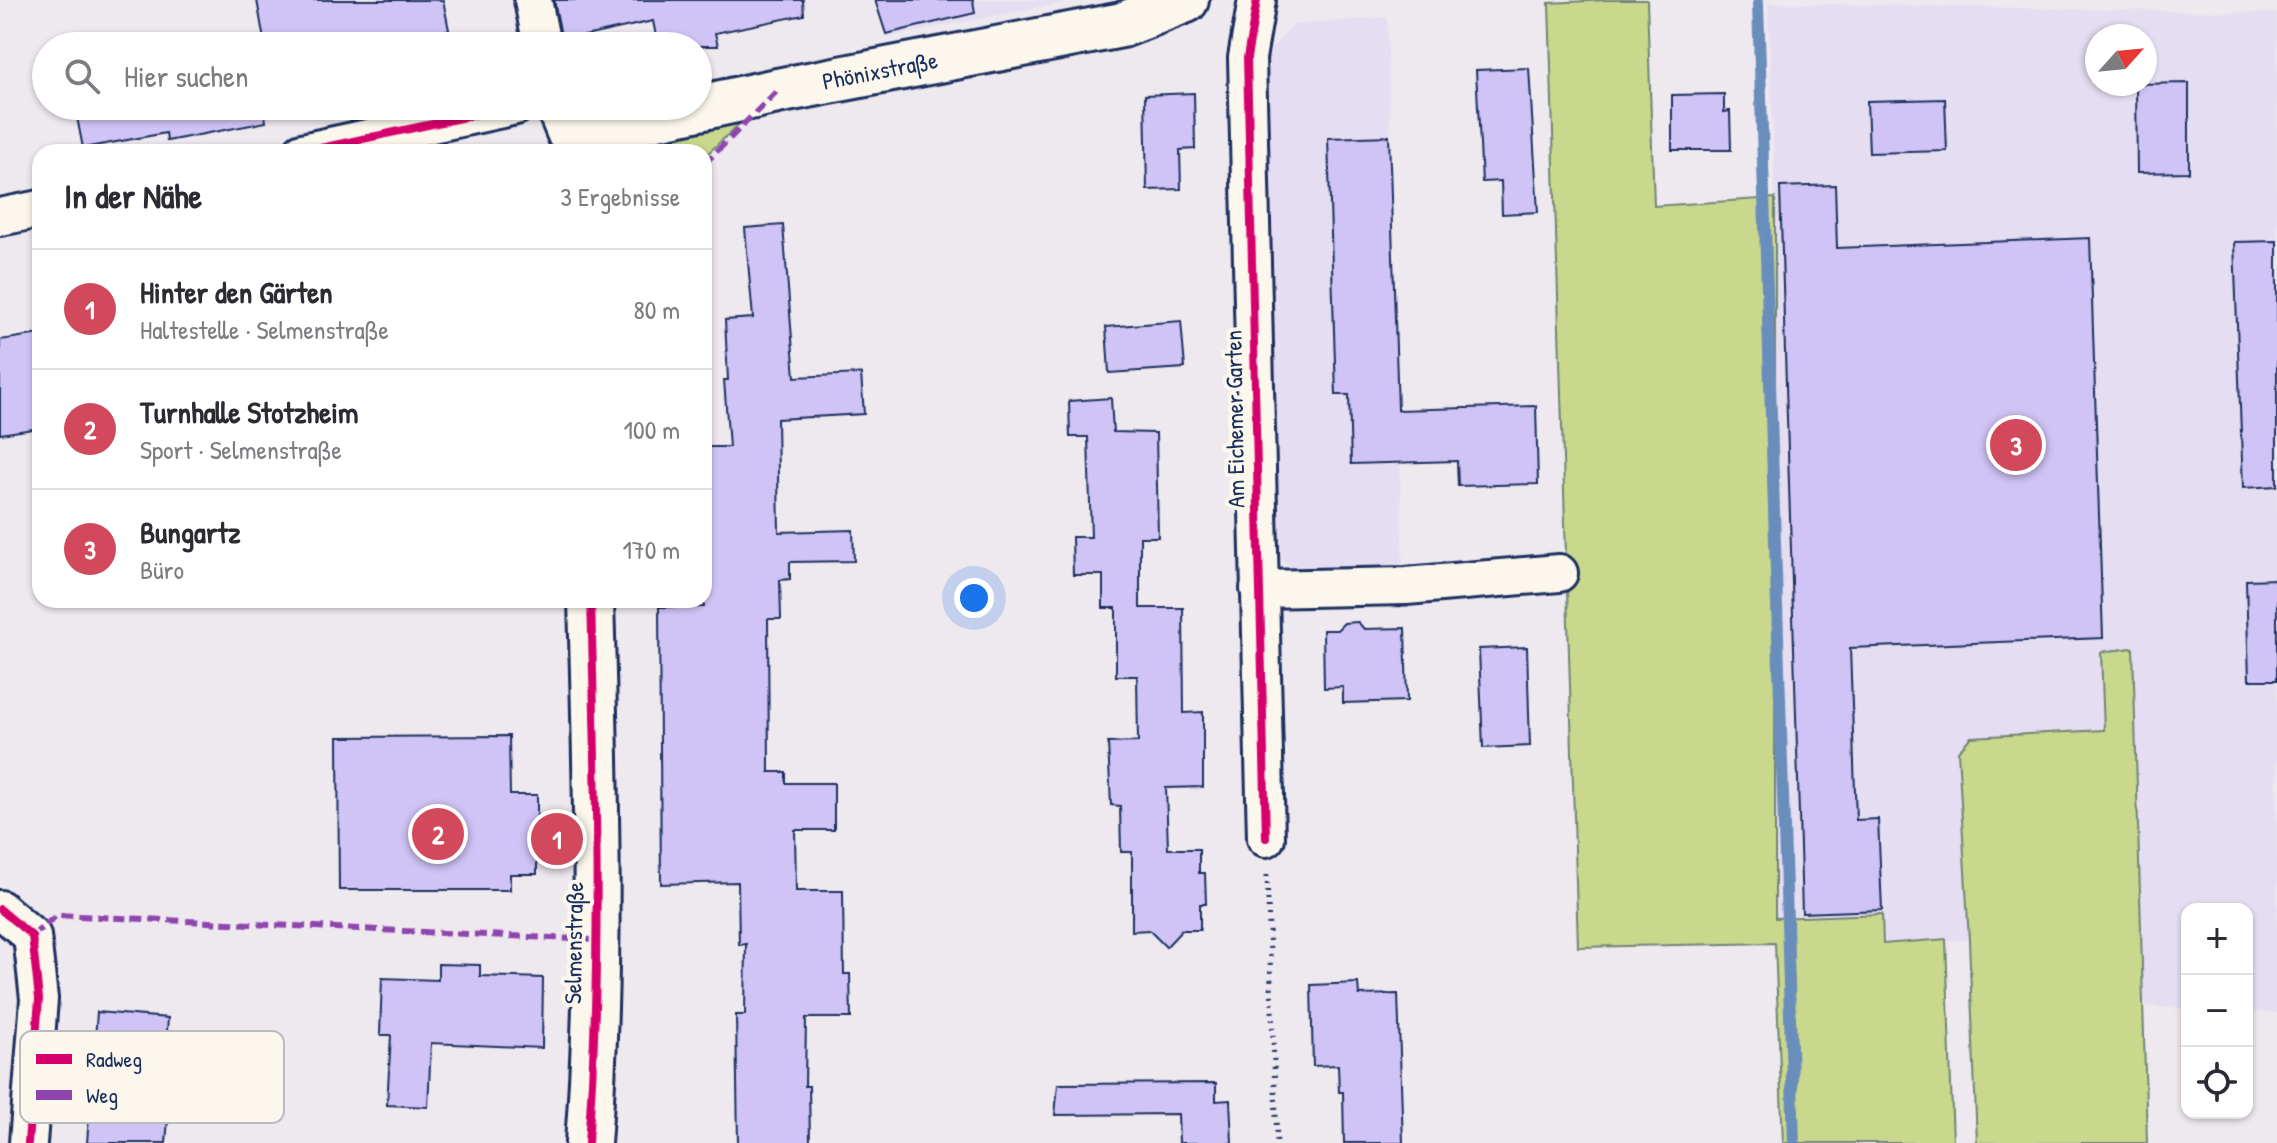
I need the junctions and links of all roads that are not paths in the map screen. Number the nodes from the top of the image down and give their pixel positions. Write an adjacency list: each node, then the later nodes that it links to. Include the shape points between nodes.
1 (533, 0): 4 (street)
2 (1186, 0): 5 (main road, Phönixstraße, via 1122,25)
3 (1257, 0): 15 (street, Am Eichemer Garten, via 1247,58)
4 (539, 32)
5 (712, 105)
6 (451, 120): 9 (street)
7 (560, 120): 10 (street)
8 (643, 120): 11 (main road, Phönixstraße)
9 (339, 144)
10 (573, 144)
11 (583, 144)
12 (32, 211): 13 (street)
13 (0, 217)
14 (1559, 573): 15 (street, via 1406,586)
15 (1259, 589): 17 (street, Am Eichemer Garten)
16 (591, 608): 22 (main road, Selmenstraße, via 595,940)
17 (1266, 838)
18 (0, 909): 19 (street, via 32,936)
19 (37, 1031)
20 (30, 1123): 21 (street)
21 (28, 1143)
22 (588, 1143)

